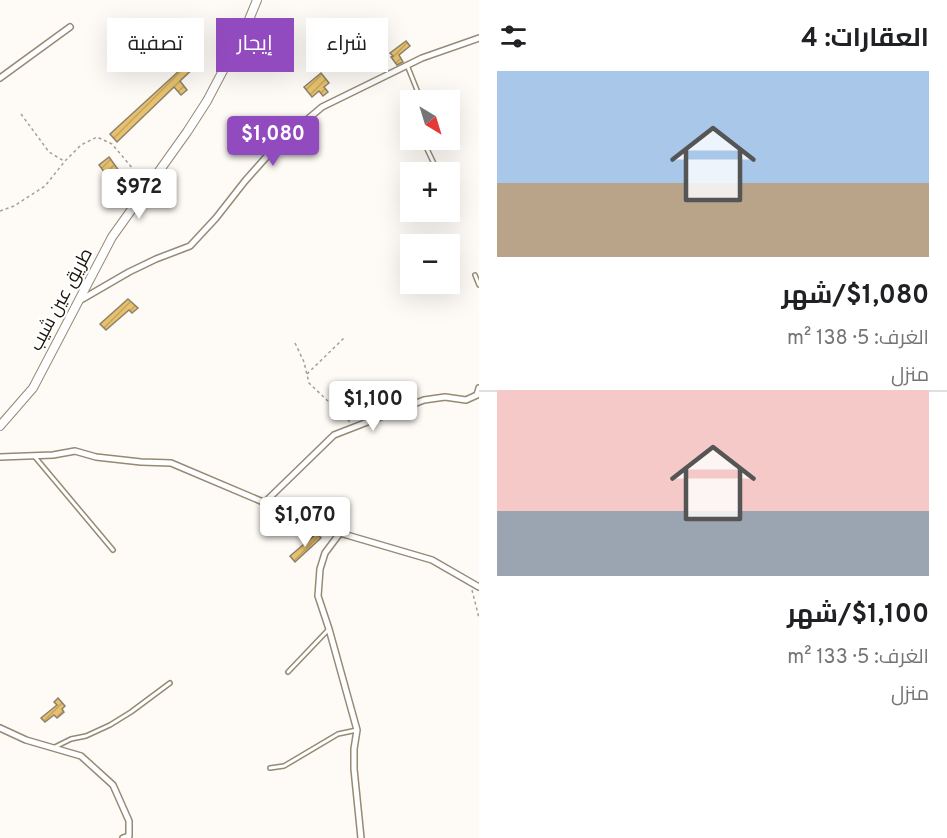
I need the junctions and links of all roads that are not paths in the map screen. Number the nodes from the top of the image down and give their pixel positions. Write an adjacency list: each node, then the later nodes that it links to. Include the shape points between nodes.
1 (257, 0): 9 (main road, طريق عين شيب, via 207,101 112,237)
2 (70, 27): 5 (street)
3 (479, 38): 4 (street)
4 (407, 65): 6 (lane); 9 (street, via 322,107 277,145 190,246 129,272)
5 (0, 78)
6 (417, 90)
7 (474, 275): 8 (lane)
8 (479, 285)
9 (77, 302): 11 (main road, طريق عين شيب, via 33,388)
10 (479, 388): 14 (street, via 477,395 466,400 424,400 334,435)
11 (0, 426)
12 (34, 455): 13 (street); 14 (street, via 75,451 96,457 171,463); 16 (lane)
13 (0, 457)
14 (264, 502): 15 (street)
15 (340, 533): 17 (street, via 432,560); 18 (street, via 325,553 318,582 318,596)
16 (113, 550)
17 (479, 587)
18 (329, 629): 19 (lane); 22 (street)
19 (288, 672)
20 (170, 683): 23 (lane, via 110,725)
21 (0, 728): 23 (street)
22 (357, 730): 24 (lane, via 338,734 284,766); 26 (street, via 354,769)
23 (53, 748): 25 (street, via 81,756 113,785 129,821 129,836)
24 (270, 768)
25 (123, 838)
26 (361, 838)

